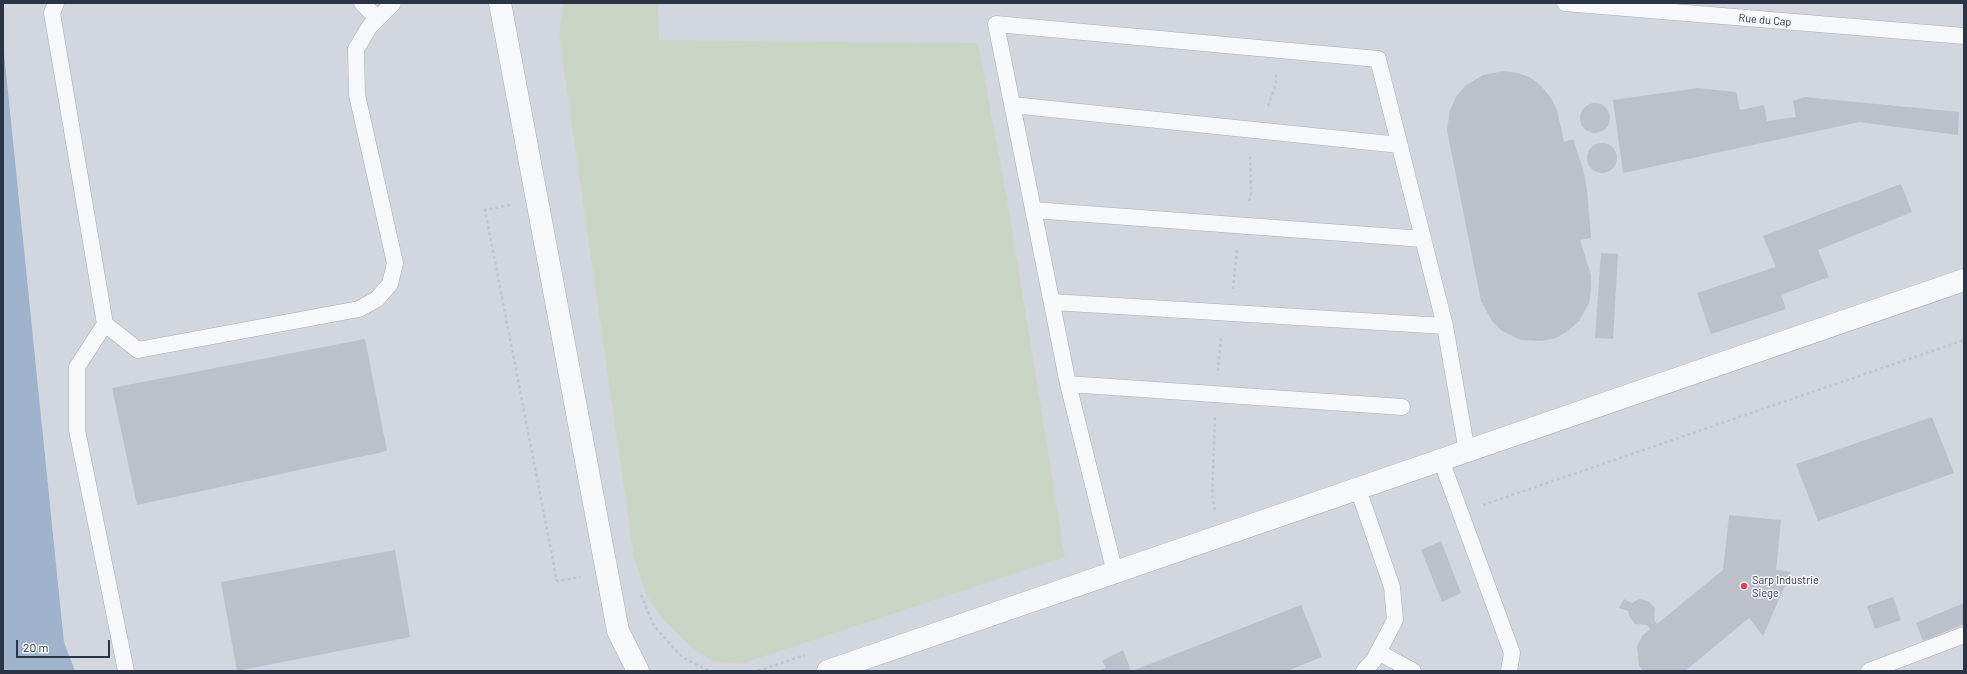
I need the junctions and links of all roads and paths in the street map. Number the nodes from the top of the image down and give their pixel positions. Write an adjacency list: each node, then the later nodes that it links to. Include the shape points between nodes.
1 (56, 3): 14 (lane, via 52,13)
2 (362, 3): 6 (lane)
3 (393, 3): 6 (lane)
4 (500, 3): 25 (street, via 618,631)
5 (1565, 3): 7 (lane, Rue du Cap)
6 (377, 18): 14 (lane, via 356,49 357,95 395,263 390,284 376,299 359,309 138,350)
7 (1964, 36)
8 (1012, 105): 9 (lane); 9 (lane, via 996,24 1370,58 1378,59); 10 (lane)
9 (1400, 145): 11 (lane)
10 (1033, 210): 11 (lane); 13 (lane)
11 (1423, 239): 15 (lane)
12 (1964, 280): 18 (street)
13 (1052, 302): 15 (lane); 16 (lane)
14 (105, 324): 24 (lane, via 77,367 77,430)
15 (1445, 326): 18 (lane)
16 (1068, 384): 17 (lane); 21 (lane)
17 (1402, 407)
18 (1467, 452): 19 (street)
19 (1441, 460): 20 (street); 29 (lane, via 1512,653)
20 (1358, 489): 21 (street); 23 (lane, via 1392,587 1395,620)
21 (1115, 573): 26 (street)
22 (1964, 635): 30 (lane)
23 (1378, 652): 27 (lane); 28 (lane)
24 (126, 671)
25 (638, 671)
26 (828, 671)
27 (1364, 671)
28 (1413, 671)
29 (1509, 671)
30 (1869, 671)

